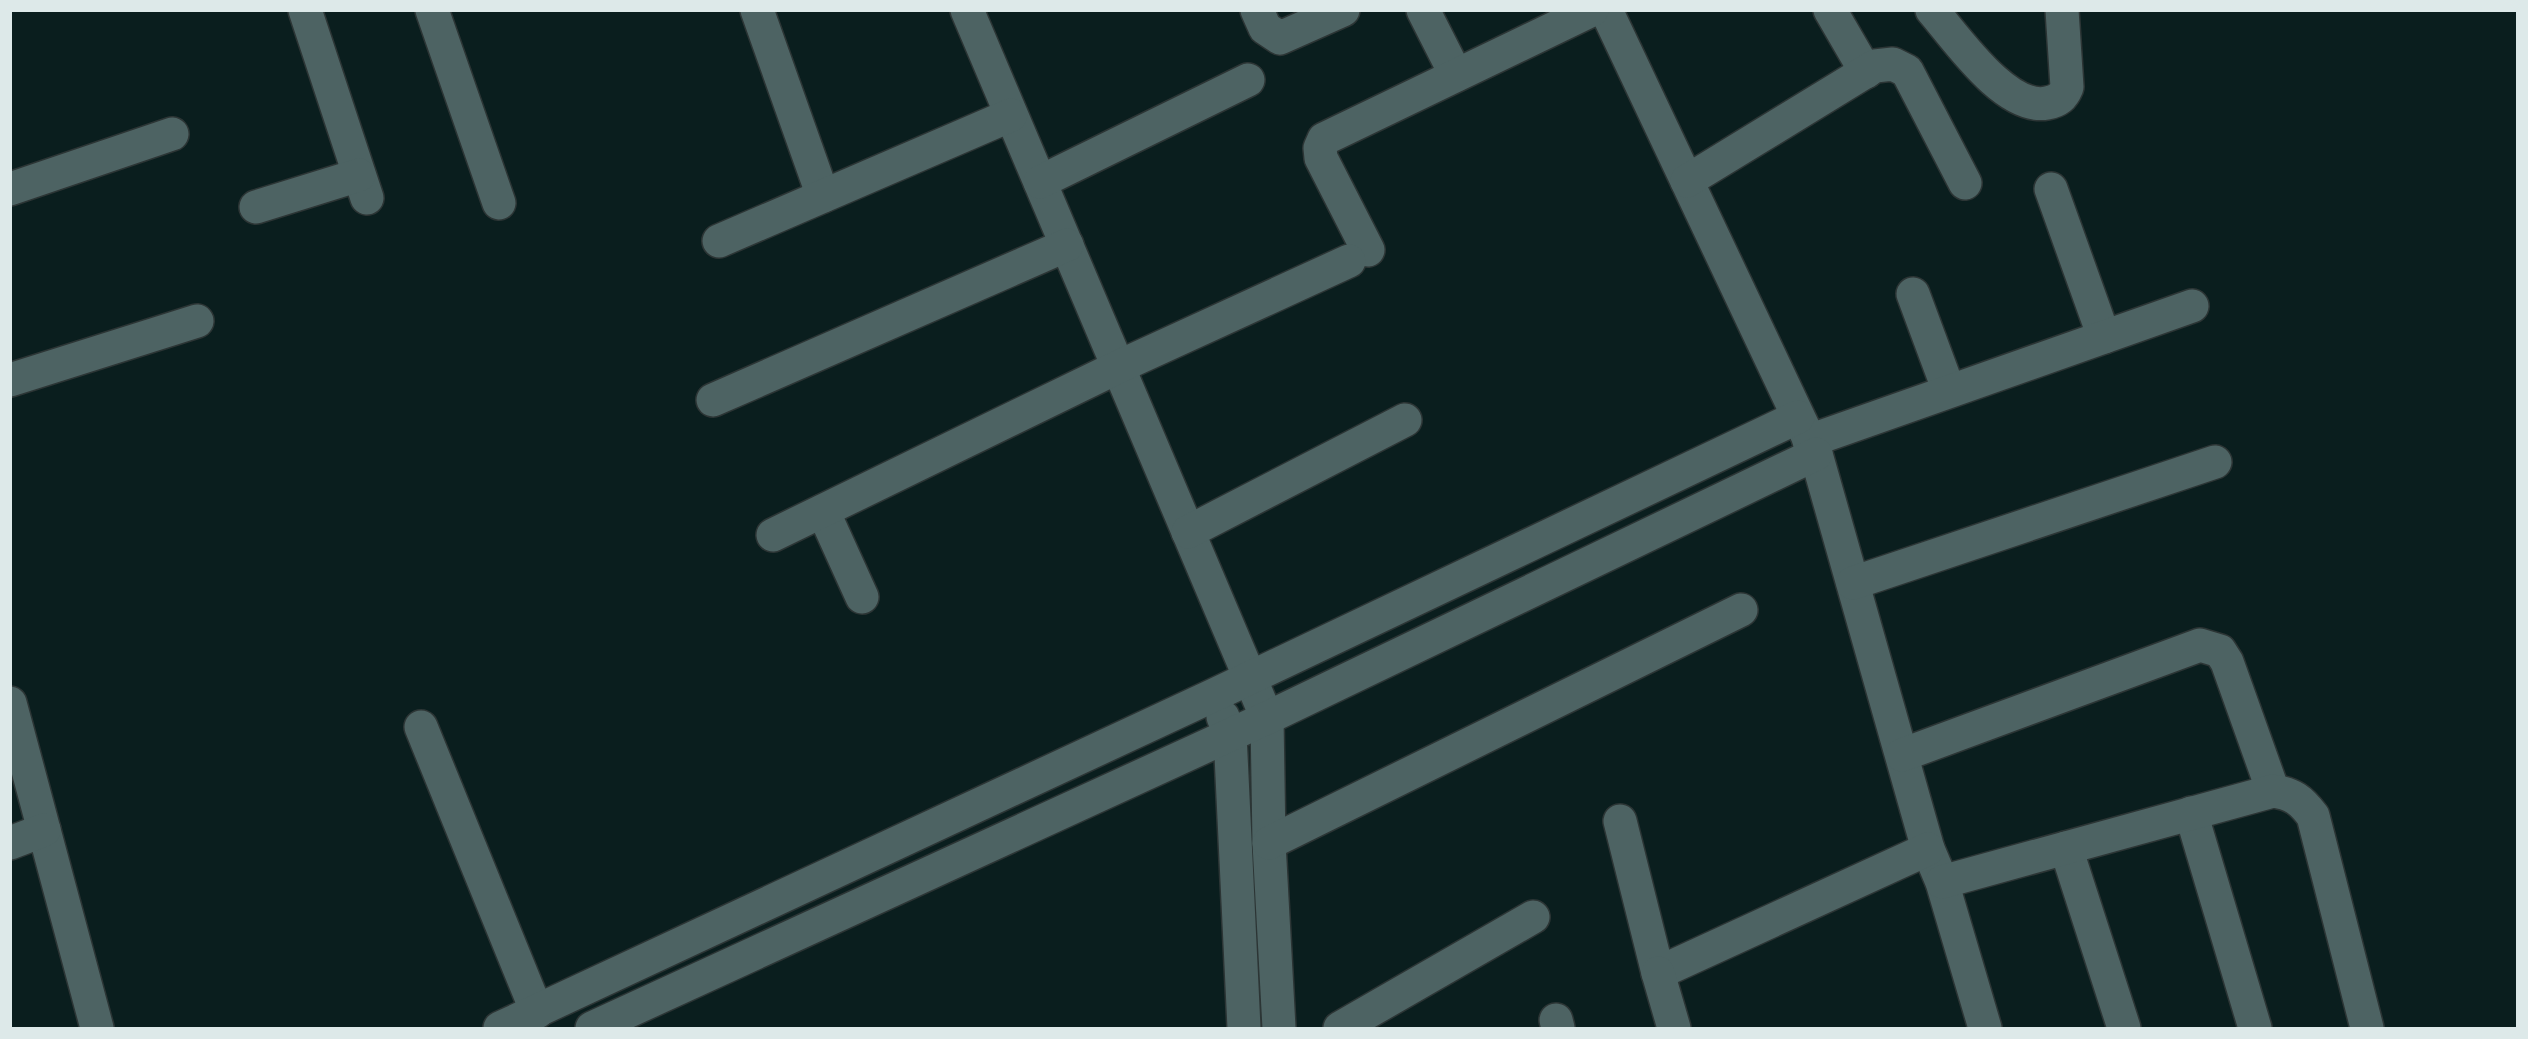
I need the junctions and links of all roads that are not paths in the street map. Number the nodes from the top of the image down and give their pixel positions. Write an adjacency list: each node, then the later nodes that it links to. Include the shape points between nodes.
1 (305, 10): 25 (street, via 363,187)
2 (432, 10): 24 (street)
3 (757, 10): 23 (street)
4 (1257, 10): 5 (street, via 1265,28 1280,38)
5 (1343, 10)
6 (1423, 10): 14 (street)
7 (1592, 10): 14 (street)
8 (1606, 10): 18 (street)
9 (1830, 10): 13 (street)
10 (1932, 10): 11 (street, via 2006,91 2038,104 2064,96 2067,87)
11 (2062, 10)
12 (976, 14): 16 (street)
13 (1866, 72): 18 (street); 20 (street, via 1875,66 1893,64 1907,71)
14 (1456, 75): 32 (street, via 1324,139 1321,158 1359,256)
15 (1248, 80): 19 (street)
16 (1011, 115): 19 (street); 23 (street)
17 (172, 134): 21 (street)
18 (1687, 181): 37 (street)
19 (1040, 182): 27 (street)
20 (1965, 183)
21 (10, 189)
22 (2051, 189): 31 (street)
23 (823, 196): 26 (street)
24 (499, 203)
25 (256, 207)
26 (719, 242)
27 (1066, 245): 32 (street); 35 (street)
28 (1913, 294): 34 (street)
29 (2192, 306): 31 (street)
30 (197, 321): 33 (street)
31 (2104, 337): 34 (street)
32 (1118, 367): 39 (street); 40 (street)
33 (10, 380)
34 (1949, 391): 37 (street)
35 (713, 400)
36 (1405, 420): 40 (street)
37 (1808, 437): 42 (street); 45 (street); 48 (street)
38 (2215, 462): 42 (street)
39 (823, 511): 41 (street); 43 (street)
40 (1188, 532): 45 (street)
41 (773, 535)
42 (1852, 583): 51 (street)
43 (862, 597)
44 (1741, 610): 57 (street)
45 (1250, 678): 46 (street); 48 (street)
46 (1214, 695): 50 (street); 63 (street)
47 (10, 703): 55 (street)
48 (1267, 718): 50 (street); 57 (street)
49 (421, 727): 63 (street)
50 (1230, 734): 66 (street); 67 (street)
51 (1902, 756): 52 (street, via 2200,645 2220,651 2227,662); 59 (street)
52 (2273, 791): 53 (street); 74 (street, via 2290,793 2313,816)
53 (2191, 813): 58 (street); 73 (street)
54 (1620, 821): 62 (street)
55 (44, 830): 56 (street); 64 (street)
56 (10, 843)
57 (1269, 843): 68 (street)
58 (2066, 848): 60 (street); 72 (street)
59 (1928, 849): 60 (street); 62 (street)
60 (1942, 882): 71 (street)
61 (1533, 917): 69 (street)
62 (1658, 973): 70 (street)
63 (537, 1012): 65 (street)
64 (87, 1025)
65 (500, 1029)
66 (592, 1029)
67 (1244, 1029)
68 (1279, 1029)
69 (1340, 1029)
70 (1674, 1029)
71 (1985, 1029)
72 (2124, 1029)
73 (2255, 1029)
74 (2367, 1029)

